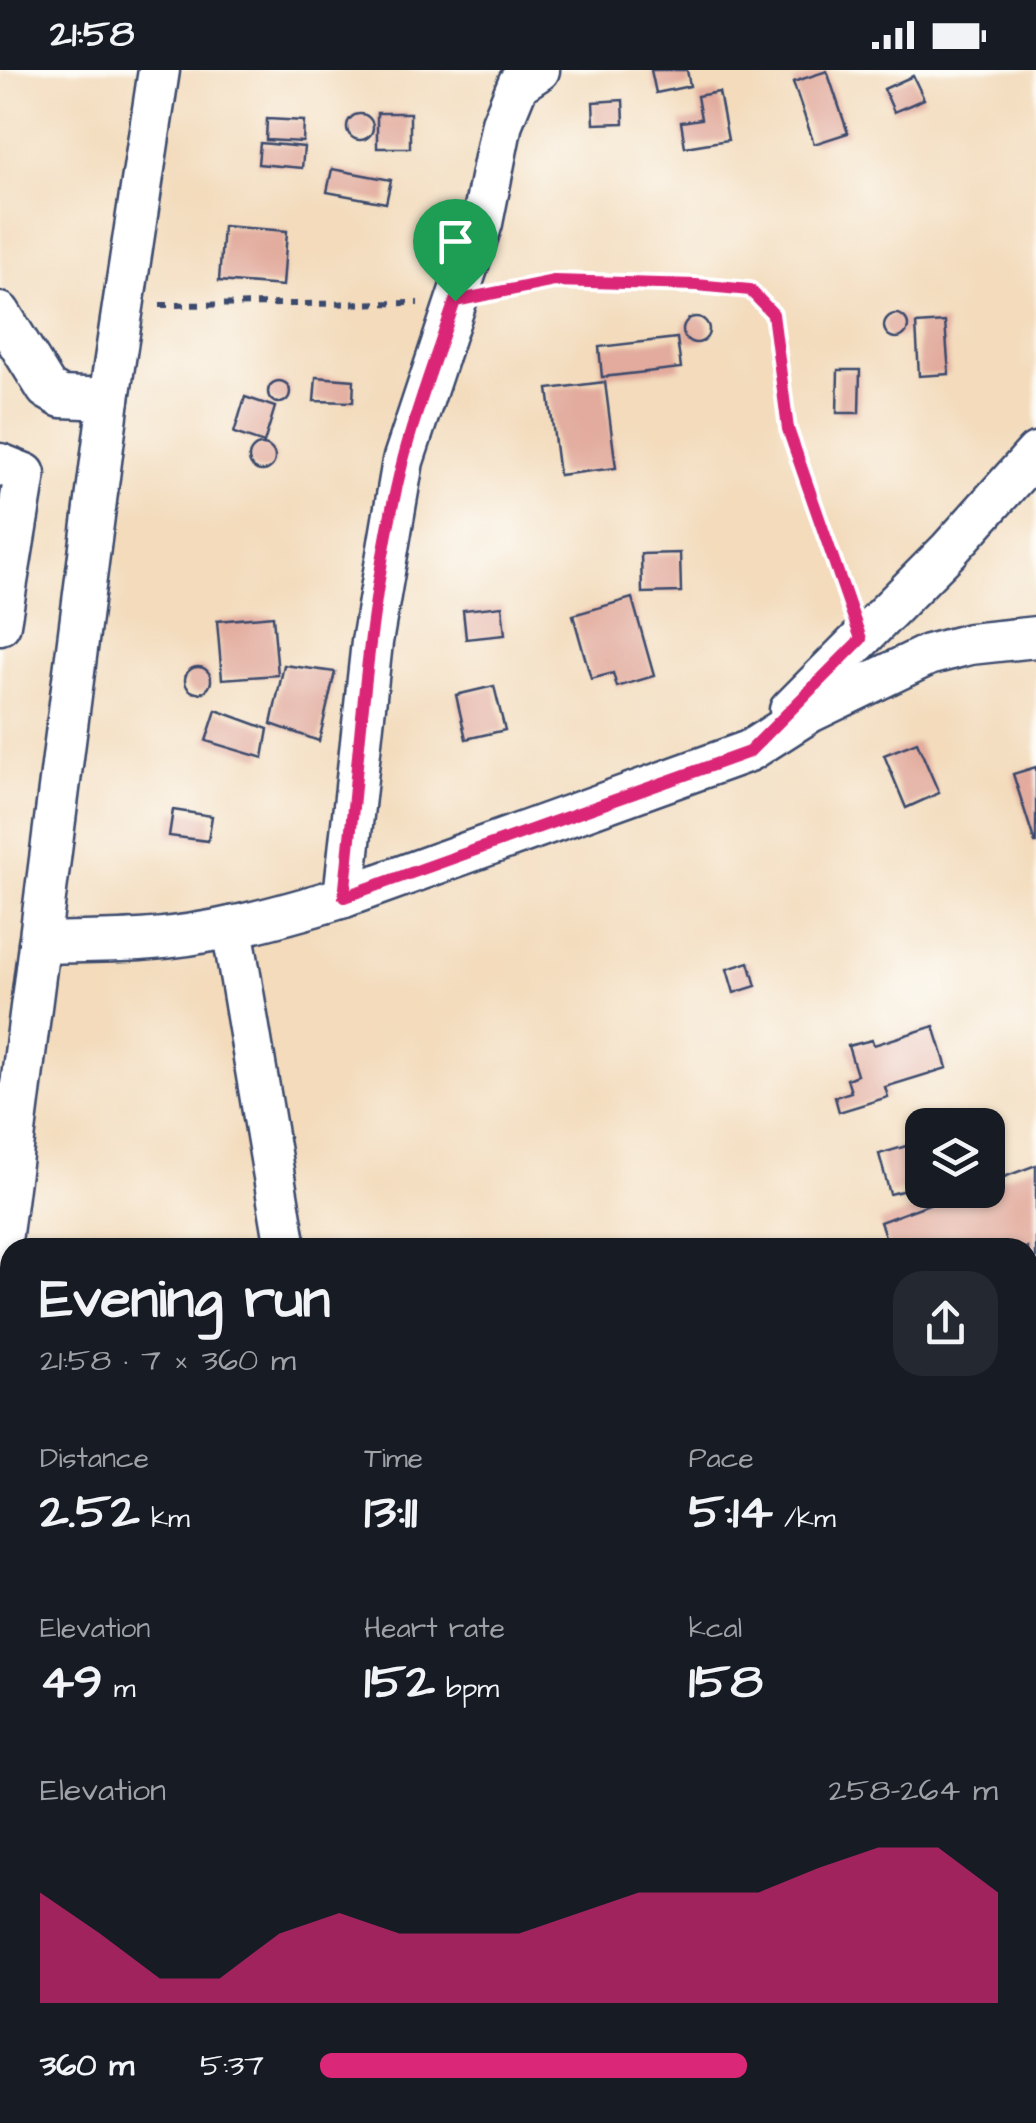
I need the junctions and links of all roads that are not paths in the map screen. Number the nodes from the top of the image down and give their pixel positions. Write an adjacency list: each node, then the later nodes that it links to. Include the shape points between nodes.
1 (160, 70): 4 (street)
2 (539, 70): 10 (street, via 518,84 502,124 482,222 403,461 372,642)
3 (0, 313): 4 (street, via 47,389 61,397)
4 (109, 399): 12 (street)
5 (1036, 453): 9 (street)
6 (8, 473): 7 (street)
7 (0, 624)
8 (1036, 638): 9 (street, via 928,655 810,712)
9 (749, 752): 10 (street)
10 (344, 897): 11 (street)
11 (232, 927): 12 (street, via 142,940); 14 (street)
12 (39, 943): 13 (street)
13 (1, 1238)
14 (284, 1238)

